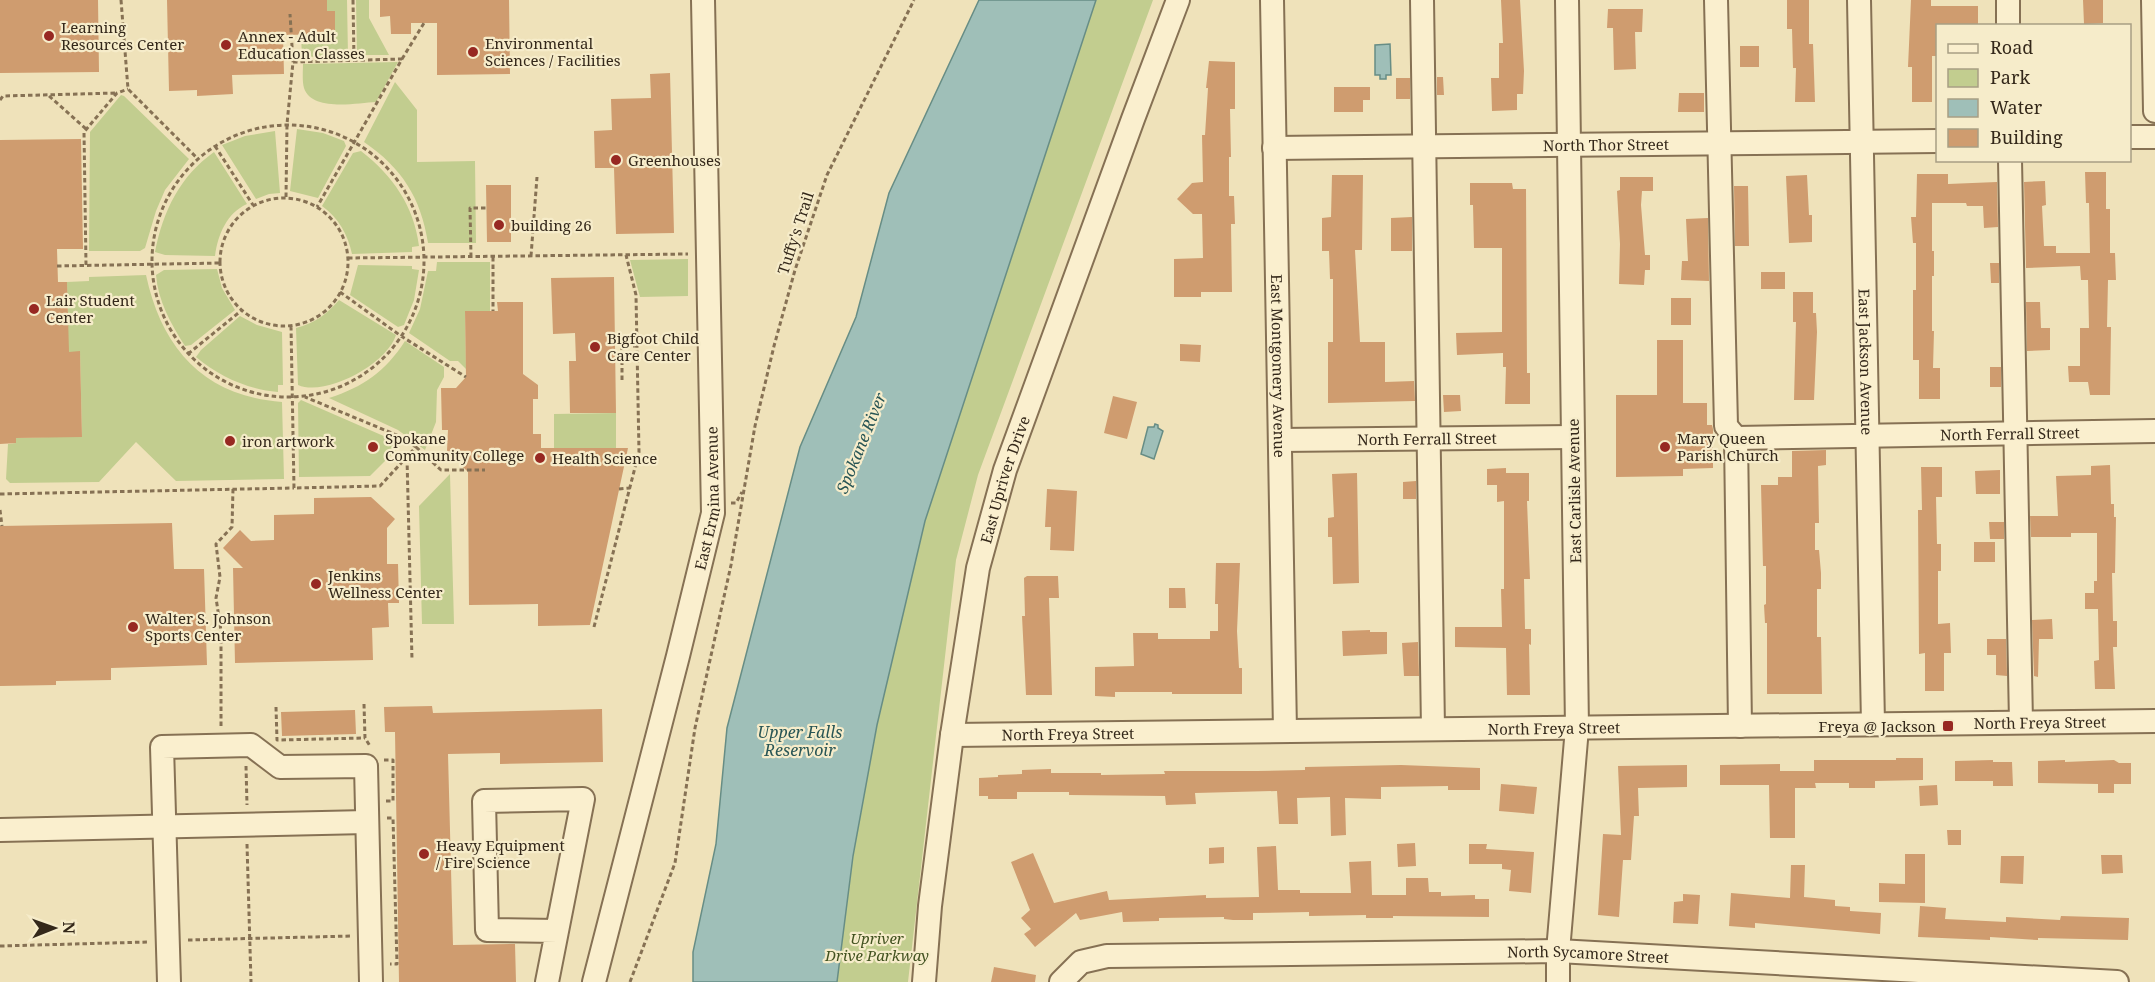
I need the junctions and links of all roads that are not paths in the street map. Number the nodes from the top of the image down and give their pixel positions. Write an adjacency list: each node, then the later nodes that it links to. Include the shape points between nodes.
1 (703, 0): 45 (street, East Ermina Avenue, via 713,513)
2 (1178, 0): 35 (street, East Upriver Drive, via 1005,470 978,568)
3 (1272, 0): 19 (street, East Montgomery Avenue)
4 (1422, 0): 18 (street)
5 (1567, 0): 17 (street, East Carlisle Avenue)
6 (1716, 0): 15 (street)
7 (1859, 0): 16 (street, East Jackson Avenue)
8 (2008, 0): 10 (street)
9 (2152, 0): 11 (street)
10 (2008, 24)
11 (2155, 111)
12 (2131, 137): 13 (street)
13 (2155, 137)
14 (1936, 141): 16 (street, North Thor Street)
15 (1720, 142): 16 (street, North Thor Street); 17 (street, North Thor Street); 26 (street, via 1726,426)
16 (1862, 142): 23 (street, East Jackson Avenue)
17 (1569, 144): 18 (street, North Thor Street); 24 (street, East Carlisle Avenue)
18 (1423, 146): 19 (street, North Thor Street); 25 (street)
19 (1274, 148): 27 (street, East Montgomery Avenue)
20 (2010, 162): 22 (street)
21 (2155, 431): 22 (street, North Ferrall Street)
22 (2015, 433): 23 (street, North Ferrall Street); 29 (street)
23 (1867, 436): 26 (street, North Ferrall Street); 30 (street, East Jackson Avenue)
24 (1573, 437): 25 (street, North Ferrall Street); 32 (street, East Carlisle Avenue)
25 (1429, 438): 27 (street, North Ferrall Street); 33 (street)
26 (1736, 438): 31 (street)
27 (1280, 440): 34 (street, East Montgomery Avenue)
28 (2155, 721): 29 (street, North Freya Street)
29 (2021, 722): 30 (street, North Freya Street)
30 (1873, 724): 31 (street, North Freya Street)
31 (1740, 726): 32 (street, North Freya Street)
32 (1577, 728): 33 (street, North Freya Street); 40 (street, East Carlisle Avenue)
33 (1433, 729): 34 (street, North Freya Street)
34 (1285, 731): 35 (street, North Freya Street)
35 (952, 735): 46 (street, East Upriver Drive)
36 (367, 822): 37 (street); 37 (street, via 366,766 280,767 251,745 162,747); 43 (street)
37 (164, 826): 38 (street); 42 (street)
38 (0, 830)
39 (557, 931): 39 (street, via 584,799 484,801 487,930); 44 (street)
40 (1558, 951): 41 (street, North Sycamore Street, via 1107,956 1081,962); 47 (street, East Carlisle Avenue); 48 (street, North Sycamore Street)
41 (1062, 980)
42 (169, 982)
43 (371, 982)
44 (547, 982)
45 (594, 982)
46 (924, 982)
47 (1558, 982)
48 (2117, 982)

